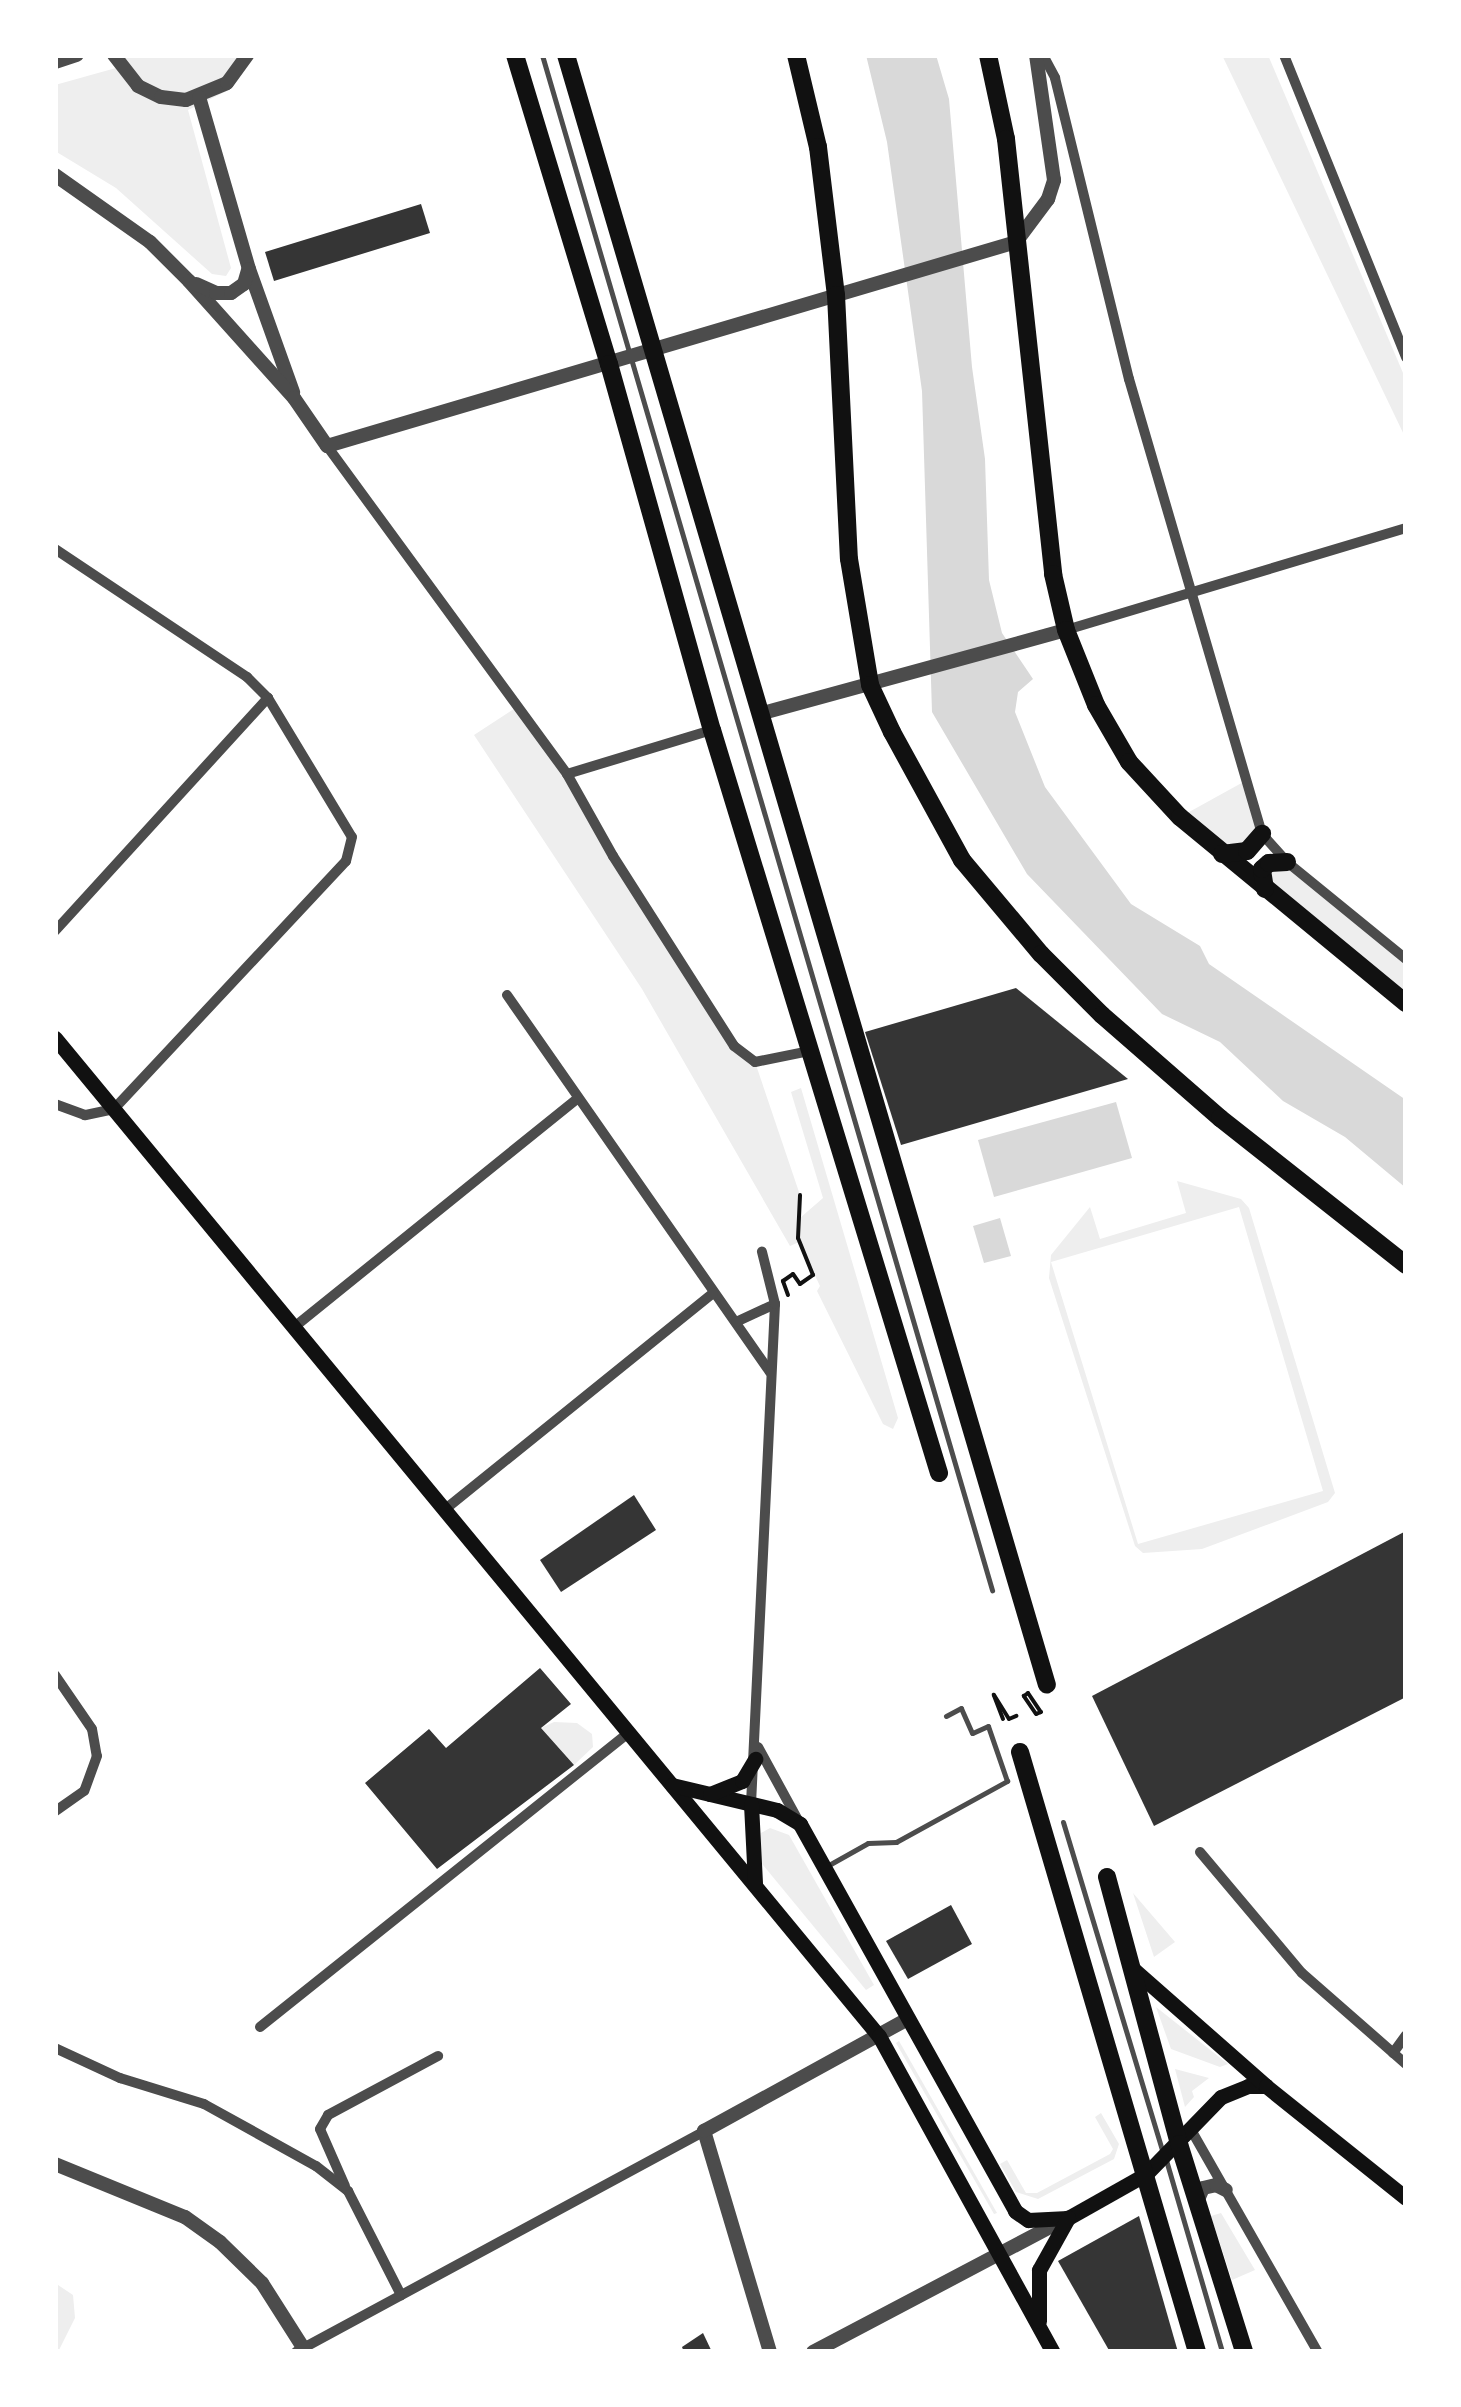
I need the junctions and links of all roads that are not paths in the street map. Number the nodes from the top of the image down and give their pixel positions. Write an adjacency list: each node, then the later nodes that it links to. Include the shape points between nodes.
1 (77, 55): 11 (street)
2 (114, 55): 12 (street, via 128,78 148,92 173,100)
3 (247, 55): 12 (street, via 227,82)
4 (515, 55): 21 (main road)
5 (542, 55): 20 (lane)
6 (566, 55): 18 (main road)
7 (796, 55): 17 (main road)
8 (988, 55): 14 (main road, via 1006,139)
9 (1040, 55): 14 (street, via 1054,180); 26 (street, via 1055,78 1090,231)
10 (1284, 55): 19 (street)
11 (55, 62)
12 (199, 98): 15 (street)
13 (55, 175): 16 (street, via 150,242)
14 (1016, 242): 17 (street); 27 (main road, via 1045,518)
15 (248, 269): 16 (street, via 244,284 231,293); 22 (street)
16 (188, 280): 22 (street)
17 (843, 293): 18 (street); 28 (main road, via 849,560)
18 (651, 352): 20 (street); 30 (main road)
19 (1406, 357)
20 (629, 358): 21 (street); 55 (lane)
21 (609, 364): 23 (street); 31 (main road)
22 (294, 398): 23 (street)
23 (328, 446): 32 (street)
24 (1406, 528): 26 (street)
25 (55, 549): 29 (street, via 221,656)
26 (1195, 595): 27 (street); 33 (street)
27 (1066, 630): 28 (street); 34 (main road, via 1096,705 1129,762)
28 (870, 685): 30 (street); 47 (main road, via 962,860 1041,954 1220,1118)
29 (268, 698): 37 (street); 45 (street, via 347,825 351,850)
30 (759, 714): 57 (main road)
31 (712, 730): 32 (street); 42 (main road)
32 (567, 774): 42 (street, via 734,1046 755,1062)
33 (1262, 834): 34 (main road, via 1247,851); 35 (main road)
34 (1222, 854): 36 (main road)
35 (1278, 862): 36 (main road, via 1262,869); 38 (street)
36 (1266, 890): 40 (main road)
37 (55, 931)
38 (1406, 958)
39 (508, 995): 43 (street)
40 (1406, 1003)
41 (55, 1038): 45 (main road)
42 (808, 1050): 53 (main road)
43 (576, 1099): 48 (street); 51 (street)
44 (55, 1104): 45 (street, via 85,1115)
45 (114, 1109): 51 (main road)
46 (762, 1252): 49 (street)
47 (1406, 1265)
48 (714, 1293): 50 (street); 54 (street)
49 (776, 1304): 50 (street); 52 (street)
50 (736, 1322): 52 (street)
51 (293, 1328): 54 (main road)
52 (770, 1373): 61 (street)
53 (938, 1473)
54 (443, 1511): 59 (main road)
55 (992, 1590)
56 (55, 1675): 65 (street, via 92,1729 97,1756 84,1791)
57 (1047, 1685)
58 (946, 1716): 69 (lane, via 961,1708 972,1733 988,1726 1007,1780 896,1842 868,1843)
59 (626, 1734): 62 (main road); 74 (street)
60 (1020, 1752): 87 (main road)
61 (756, 1753): 63 (main road, via 742,1781); 64 (street); 67 (street)
62 (668, 1784): 63 (main road); 71 (main road)
63 (703, 1796): 64 (main road)
64 (751, 1804): 67 (main road); 71 (main road)
65 (55, 1811)
66 (1062, 1822): 85 (lane)
67 (800, 1824): 69 (main road)
68 (1200, 1852): 78 (street, via 1302,1973)
69 (824, 1868): 73 (main road)
70 (1107, 1878): 72 (main road)
71 (755, 1884): 76 (main road)
72 (1133, 1969): 81 (main road); 84 (main road)
73 (908, 2019): 76 (street); 92 (main road, via 1015,2211 1028,2220)
74 (260, 2027)
75 (1406, 2035): 78 (street)
76 (879, 2036): 83 (street); 93 (main road)
77 (55, 2048): 89 (street, via 218,2111 276,2140)
78 (1393, 2053): 80 (street)
79 (438, 2056): 89 (street, via 328,2114 320,2129)
80 (1406, 2064)
81 (1266, 2086): 82 (main road, via 1221,2096); 90 (main road)
82 (1190, 2128): 84 (main road); 88 (street)
83 (704, 2131): 94 (street); 97 (street)
84 (1179, 2144): 85 (main road); 91 (main road)
85 (1165, 2158): 87 (main road); 101 (lane)
86 (55, 2164): 96 (street, via 185,2217 220,2242 262,2284)
87 (1146, 2174): 92 (main road); 100 (main road)
88 (1226, 2190): 91 (street, via 1203,2188); 103 (street)
89 (348, 2191): 94 (street)
90 (1406, 2198)
91 (1197, 2203): 102 (main road)
92 (1068, 2218): 93 (street); 95 (main road, via 1040,2270)
93 (1000, 2254): 95 (main road); 98 (street)
94 (401, 2295): 96 (street)
95 (1040, 2327): 99 (main road)
96 (302, 2351)
97 (770, 2352)
98 (814, 2352)
99 (1053, 2352)
100 (1197, 2352)
101 (1222, 2352)
102 (1244, 2352)
103 (1318, 2352)

